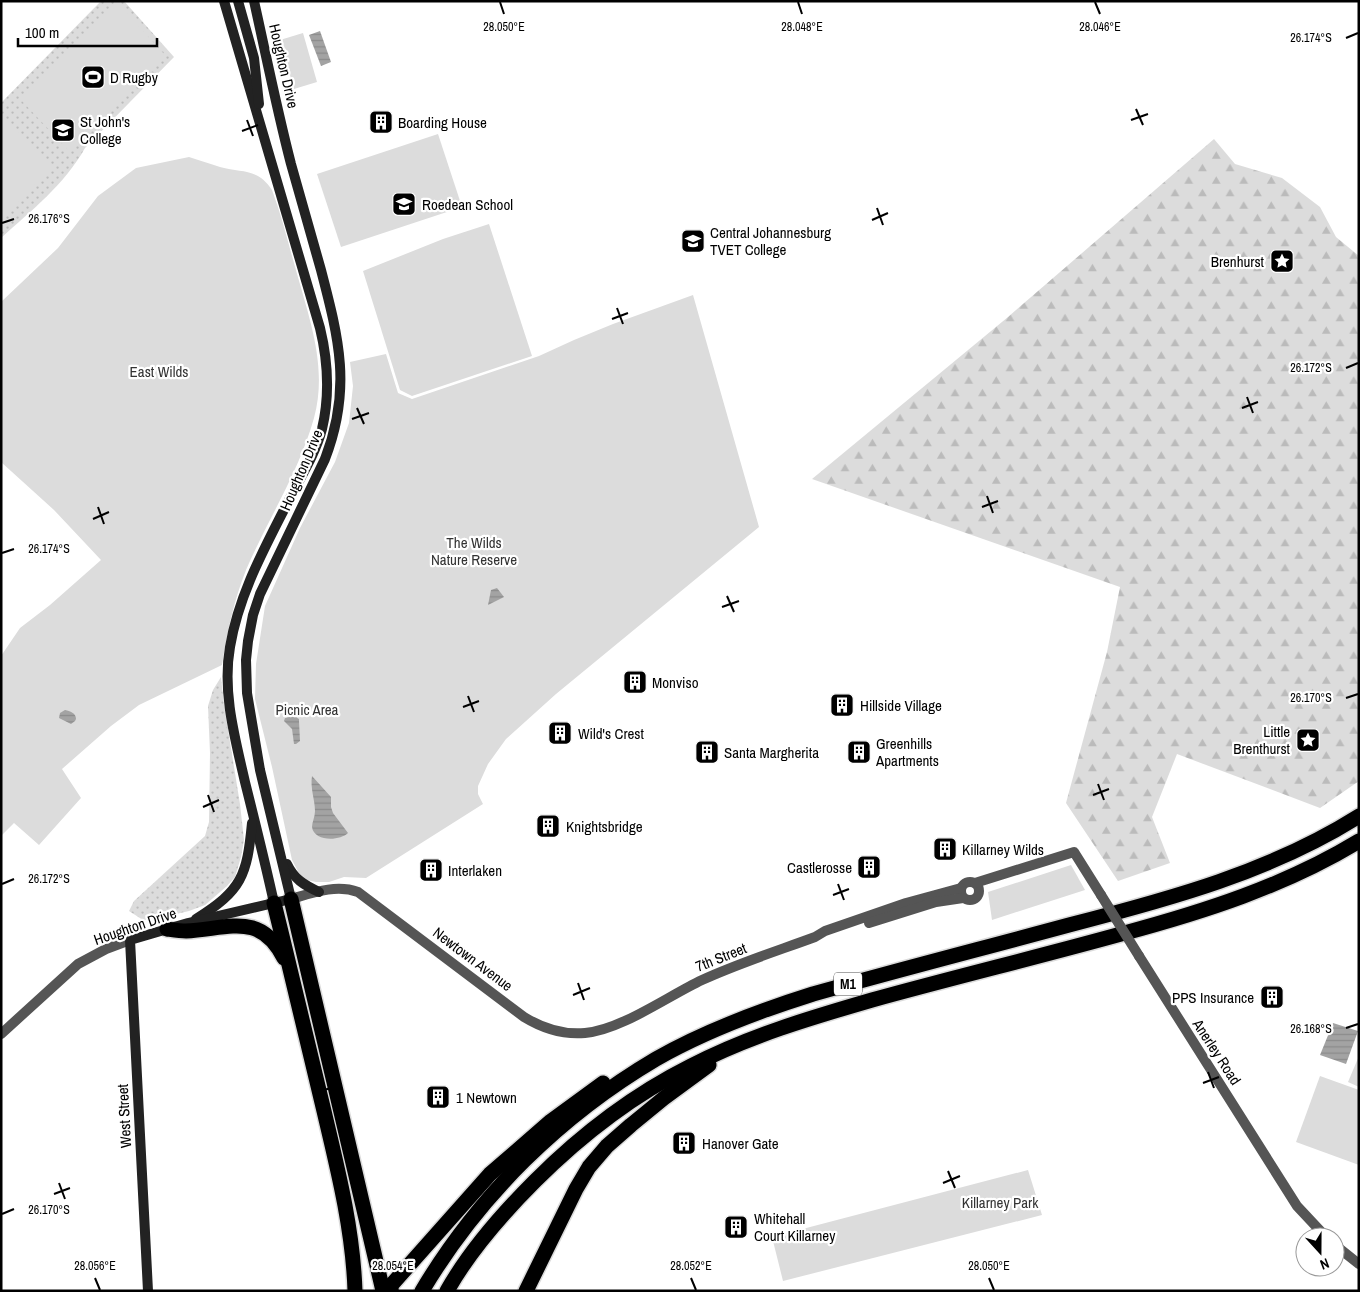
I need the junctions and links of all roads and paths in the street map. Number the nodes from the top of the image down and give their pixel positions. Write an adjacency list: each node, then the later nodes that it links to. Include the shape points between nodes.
1 (224, 1): 4 (main road, Houghton Drive)
2 (238, 1): 4 (main road, via 254,58)
3 (255, 1): 8 (main road, Houghton Drive, via 291,162 335,326 341,369 337,414 328,450 263,586 253,615 247,650 246,684 251,727)
4 (260, 127): 5 (main road, Houghton Drive, via 320,328 327,386 319,439 247,584 229,650 231,717)
5 (253, 814): 13 (main road, Houghton Drive); 14 (main road, via 248,856 238,883 221,902)
6 (1359, 816): 21 (highway, M1, via 1316,841 1222,882 813,994 736,1021)
7 (1359, 840): 20 (highway, M1, via 1283,880 1219,905 1138,930 801,1020)
8 (279, 847): 10 (main road, via 293,876); 12 (main road, Houghton Drive)
9 (977, 887): 11 (street, via 966,882); 11 (street, via 979,894 974,900 966,900); 22 (street, Anerley Road, bridge, via 1074,852 1297,1206)
10 (318, 892): 12 (street, Newtown Avenue); 18 (street, Newtown Avenue, via 346,889 363,895 518,1013 544,1027 585,1033 613,1026)
11 (962, 893): 18 (street, 7th Street, via 815,936 712,976)
12 (291, 899): 13 (main road, Houghton Drive); 27 (highway)
13 (274, 903): 14 (main road, Houghton Drive); 17 (highway)
14 (188, 923): 15 (main road, Houghton Drive)
15 (167, 929): 16 (main road, Houghton Drive); 17 (highway, via 185,931 239,925 255,928 273,941)
16 (130, 940): 19 (street, Houghton Drive, via 78,964); 25 (main road, West Street)
17 (290, 971): 26 (highway, via 348,1220)
18 (641, 1012)
19 (1, 1034)
20 (737, 1045): 29 (highway, M1, via 690,1066 589,1132 523,1193 489,1232); 30 (highway, via 664,1098 607,1146 576,1189)
21 (657, 1059): 27 (highway, via 613,1076 544,1126 490,1174); 28 (highway, M1, via 591,1104 528,1157 464,1228)
22 (1317, 1227)
23 (1345, 1253): 24 (street)
24 (1359, 1264)
25 (148, 1291)
26 (355, 1291)
27 (384, 1291)
28 (422, 1291)
29 (447, 1291)
30 (526, 1291)

